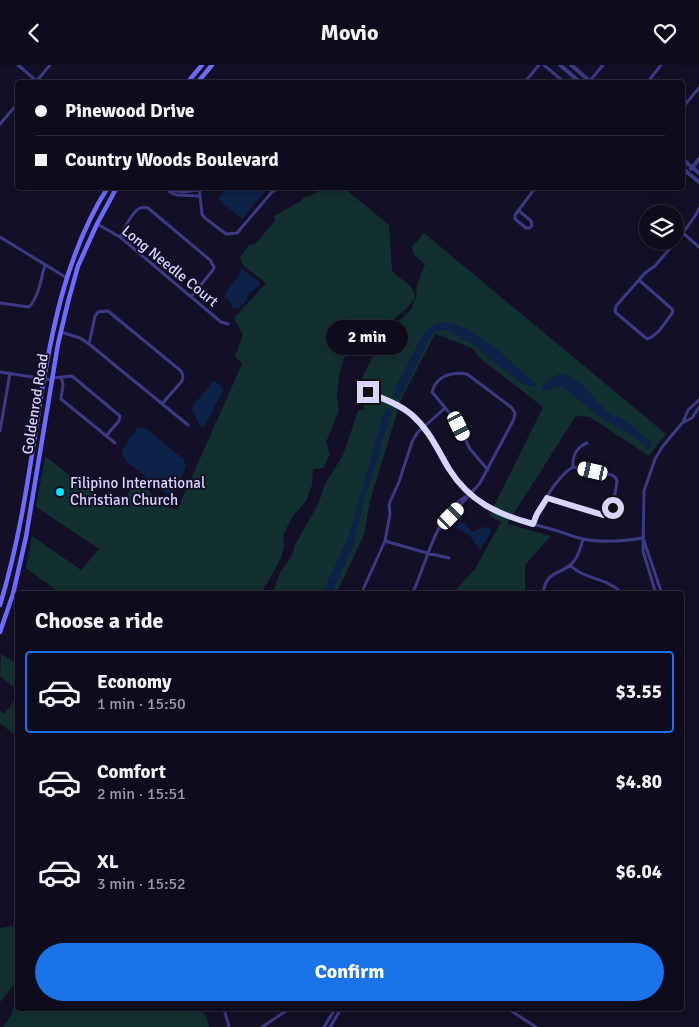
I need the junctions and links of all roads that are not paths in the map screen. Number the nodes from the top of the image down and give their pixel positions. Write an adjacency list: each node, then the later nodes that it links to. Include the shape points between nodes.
1 (18, 65): 13 (street)
2 (50, 65): 14 (street)
3 (202, 65): 12 (main road)
4 (212, 65): 11 (main road)
5 (538, 65): 18 (street)
6 (544, 65): 19 (street)
7 (560, 65): 20 (street)
8 (571, 65): 21 (street)
9 (604, 65): 22 (street)
10 (661, 65): 23 (street)
11 (207, 67): 17 (main road)
12 (198, 69): 15 (main road); 16 (main road)
13 (35, 80)
14 (39, 80)
15 (189, 80)
16 (197, 80)
17 (197, 80)
18 (526, 80)
19 (562, 80)
20 (576, 80)
21 (588, 80)
22 (592, 80)
23 (649, 80)
24 (699, 88): 25 (street)
25 (685, 104)
26 (15, 106): 27 (street)
27 (0, 124)
28 (699, 159): 30 (street)
29 (685, 161): 30 (street)
30 (692, 167): 32 (street); 33 (street)
31 (685, 170): 32 (street)
32 (688, 173): 34 (street)
33 (699, 173)
34 (699, 182)
35 (106, 190): 55 (main road, Goldenrod Road, via 93,210)
36 (115, 190): 47 (main road, Goldenrod Road)
37 (170, 190): 43 (street, via 177,195)
38 (176, 190): 39 (street)
39 (194, 190)
40 (199, 190): 43 (street)
41 (276, 190): 43 (street, via 237,233 230,234 205,218)
42 (534, 190): 45 (street)
43 (199, 196)
44 (699, 208): 46 (street)
45 (518, 210): 45 (street, via 515,219 530,228 532,221)
46 (698, 213): 48 (street)
47 (97, 224): 51 (street, Long Needle Court); 60 (main road, Goldenrod Road, via 78,266)
48 (684, 230)
49 (684, 235): 52 (street)
50 (0, 237): 54 (street)
51 (120, 237): 57 (street, Long Needle Court); 57 (street, via 134,213 144,207 213,263 213,270)
52 (699, 247)
53 (668, 250): 56 (street)
54 (45, 265): 55 (street); 58 (street, via 29,307)
55 (67, 278): 66 (main road, Goldenrod Road, via 54,323)
56 (639, 280): 56 (street, via 616,306 615,312 647,339 654,336 673,312)
57 (191, 297): 59 (street, Long Needle Court, via 221,322)
58 (0, 303)
59 (228, 324)
60 (60, 332): 61 (street); 64 (main road, Goldenrod Road)
61 (89, 344): 69 (street); 69 (street, via 95,316 98,312 108,311 181,371 182,381)
62 (0, 371): 63 (street)
63 (10, 373): 66 (street); 75 (street)
64 (52, 377): 65 (street); 66 (street); 85 (main road, Goldenrod Road)
65 (61, 377): 76 (street, via 62,399); 76 (street, via 72,376 120,416 120,421)
66 (44, 379): 84 (main road, Goldenrod Road)
67 (368, 392): 74 (street, via 396,404)
68 (699, 400): 72 (street, via 688,410)
69 (162, 405): 73 (street)
70 (699, 407): 72 (street, via 692,419)
71 (445, 408): 74 (street); 80 (street, via 459,426 470,449); 80 (street, via 432,392 435,384 442,377 459,373 467,374 512,408 514,419)
72 (683, 422): 86 (street, via 663,446 648,476)
73 (188, 425)
74 (424, 427): 81 (street); 88 (street, via 412,441 391,497)
75 (0, 431)
76 (106, 436): 77 (street)
77 (115, 443)
78 (587, 443): 79 (street, via 576,452)
79 (573, 467): 82 (street, via 563,473); 82 (street, via 616,478 613,508 607,515)
80 (488, 470): 81 (street)
81 (470, 495): 83 (street, via 503,515); 89 (street, via 463,497 446,515)
82 (547, 498): 83 (street)
83 (533, 524): 87 (street)
84 (18, 535): 85 (street); 100 (main road, Goldenrod Road)
85 (26, 537): 101 (main road, Goldenrod Road, via 13,594)
86 (643, 538): 87 (street, via 624,541); 92 (street); 93 (street)
87 (583, 539): 91 (street, via 578,555)
88 (385, 541): 89 (street); 94 (street)
89 (427, 553): 90 (street); 95 (street)
90 (449, 558)
91 (570, 565): 96 (street, via 548,578); 97 (street, via 576,571 609,583)
92 (656, 574): 93 (street); 99 (street)
93 (650, 576): 98 (street)
94 (362, 591)
95 (414, 591)
96 (544, 591)
97 (619, 591)
98 (655, 591)
99 (661, 591)
100 (0, 605)
101 (0, 632)
102 (225, 1011): 107 (street)
103 (286, 1011): 108 (street)
104 (333, 1011): 109 (street)
105 (341, 1011): 110 (street)
106 (511, 1011): 111 (street)
107 (229, 1027)
108 (262, 1027)
109 (324, 1027)
110 (330, 1027)
111 (536, 1027)

